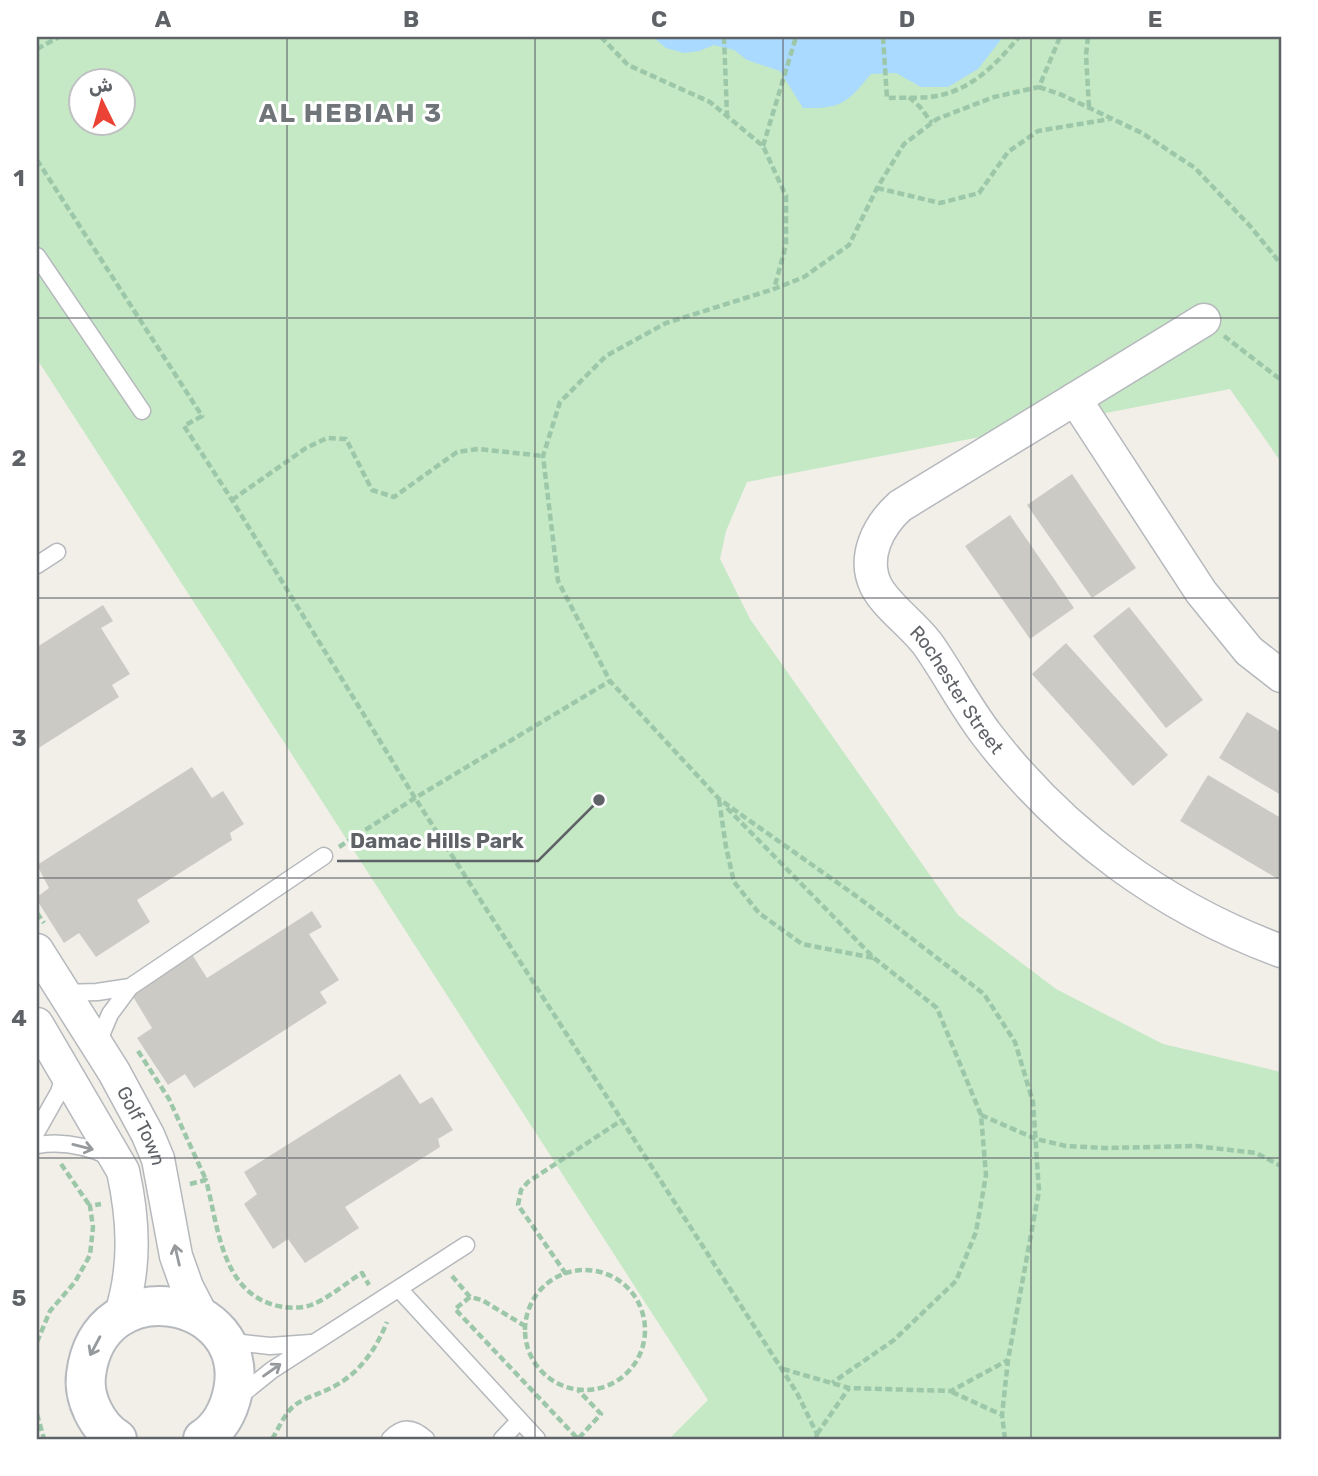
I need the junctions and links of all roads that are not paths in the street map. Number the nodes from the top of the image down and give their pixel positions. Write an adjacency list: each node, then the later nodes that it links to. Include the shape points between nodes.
1 (37, 256): 4 (lane)
2 (1204, 320): 3 (street, Rochester Street)
3 (1075, 399): 7 (street, via 1201,592 1249,651); 10 (street, Rochester Street, via 888,516 873,543 876,586 928,645 1012,766 1070,826 1171,900)
4 (142, 411)
5 (57, 552): 6 (lane)
6 (37, 565)
7 (1281, 676)
8 (324, 856): 11 (lane)
9 (37, 950): 12 (street, Golf Town)
10 (1281, 951)
11 (130, 987): 12 (lane); 14 (lane, via 110,1014)
12 (64, 993): 14 (street, Golf Town)
13 (37, 1024): 15 (street, Golf Town)
14 (97, 1045): 21 (street, Golf Town, one-way to 14, via 187,1287 176,1255 158,1159)
15 (66, 1070): 16 (lane); 17 (street, Golf Town)
16 (40, 1140): 17 (lane, one-way to 17, via 96,1150)
17 (118, 1161): 20 (street, Golf Town, via 129,1198 132,1231 129,1288)
18 (466, 1245): 19 (lane)
19 (399, 1289): 22 (lane); 24 (lane)
20 (120, 1317): 21 (street, via 162,1305 183,1308); 25 (street, one-way to 25, via 94,1344 85,1380)
21 (213, 1329): 22 (lane, via 270,1346); 23 (street, via 233,1360)
22 (317, 1342): 23 (lane, one-way to 22, via 272,1370)
23 (231, 1404): 26 (street)
24 (519, 1421): 29 (lane); 30 (lane)
25 (103, 1431)
26 (203, 1439)
27 (390, 1439): 28 (lane, via 405,1429)
28 (426, 1439)
29 (502, 1439)
30 (537, 1439)

